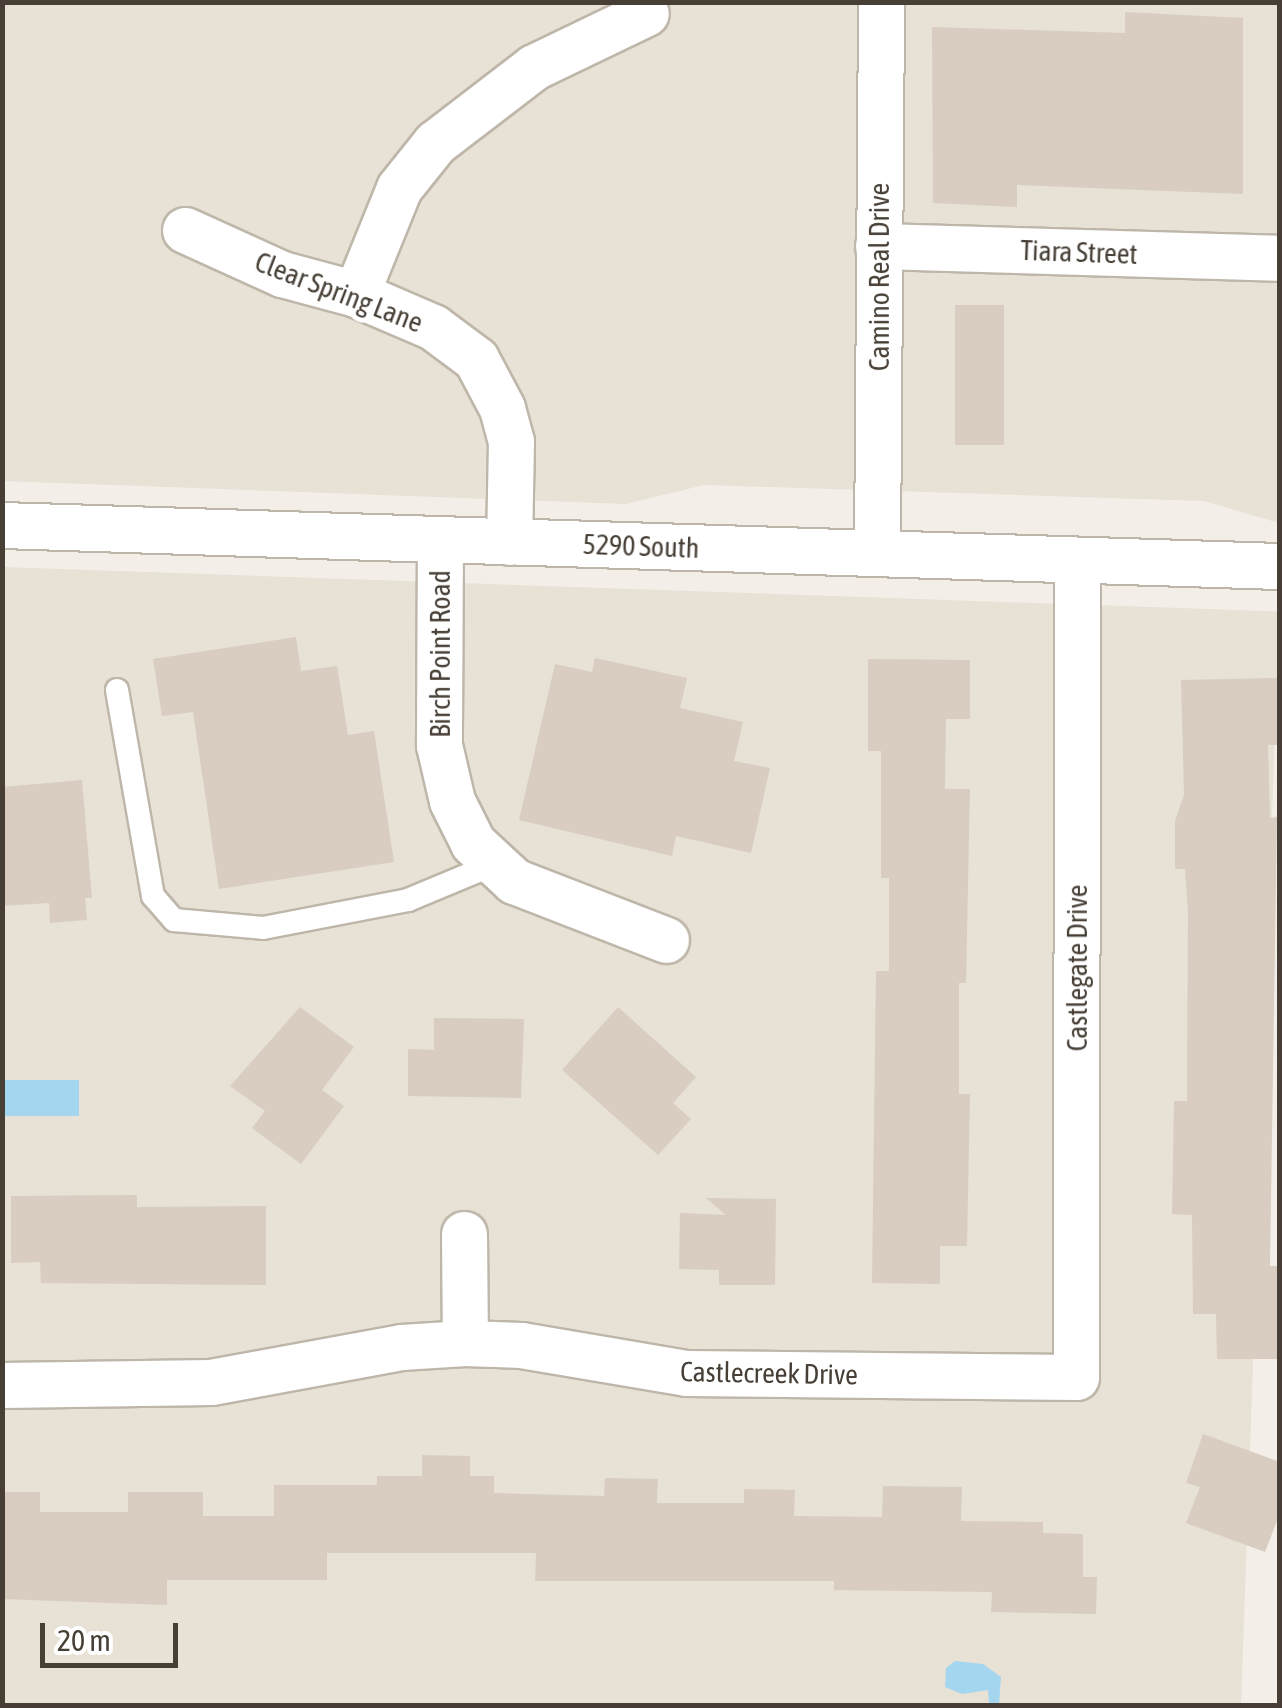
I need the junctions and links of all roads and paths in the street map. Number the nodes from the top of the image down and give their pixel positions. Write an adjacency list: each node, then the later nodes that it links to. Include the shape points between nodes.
1 (881, 2): 4 (street, Camino Real Drive)
2 (646, 13): 6 (street, via 534,68 435,143 398,188)
3 (186, 230): 6 (street, Clear Spring Lane, via 282,274)
4 (878, 246): 5 (street, Tiara Street); 10 (street, Camino Real Drive)
5 (1280, 258)
6 (356, 294): 9 (street, Clear Spring Lane, via 446,335 488,378 511,441)
7 (2, 526): 8 (street, 5290 South)
8 (440, 539): 9 (street, 5290 South); 14 (street, Birch Point Road, via 439,745 452,801)
9 (509, 542): 10 (street, 5290 South)
10 (877, 552): 11 (street, 5290 South)
11 (1077, 560): 12 (street, 5290 South); 18 (street, Castlegate Drive)
12 (1280, 566)
13 (117, 690): 14 (lane, via 153,896 174,920 264,928 408,900)
14 (492, 865): 15 (street, Birch Point Road, via 514,881)
15 (666, 940)
16 (464, 1234): 17 (street)
17 (465, 1344): 18 (street, Castlecreek Drive, via 566,1351 686,1373); 19 (street, Castlecreek Drive, via 352,1355 211,1382)
18 (1076, 1377)
19 (2, 1385)

